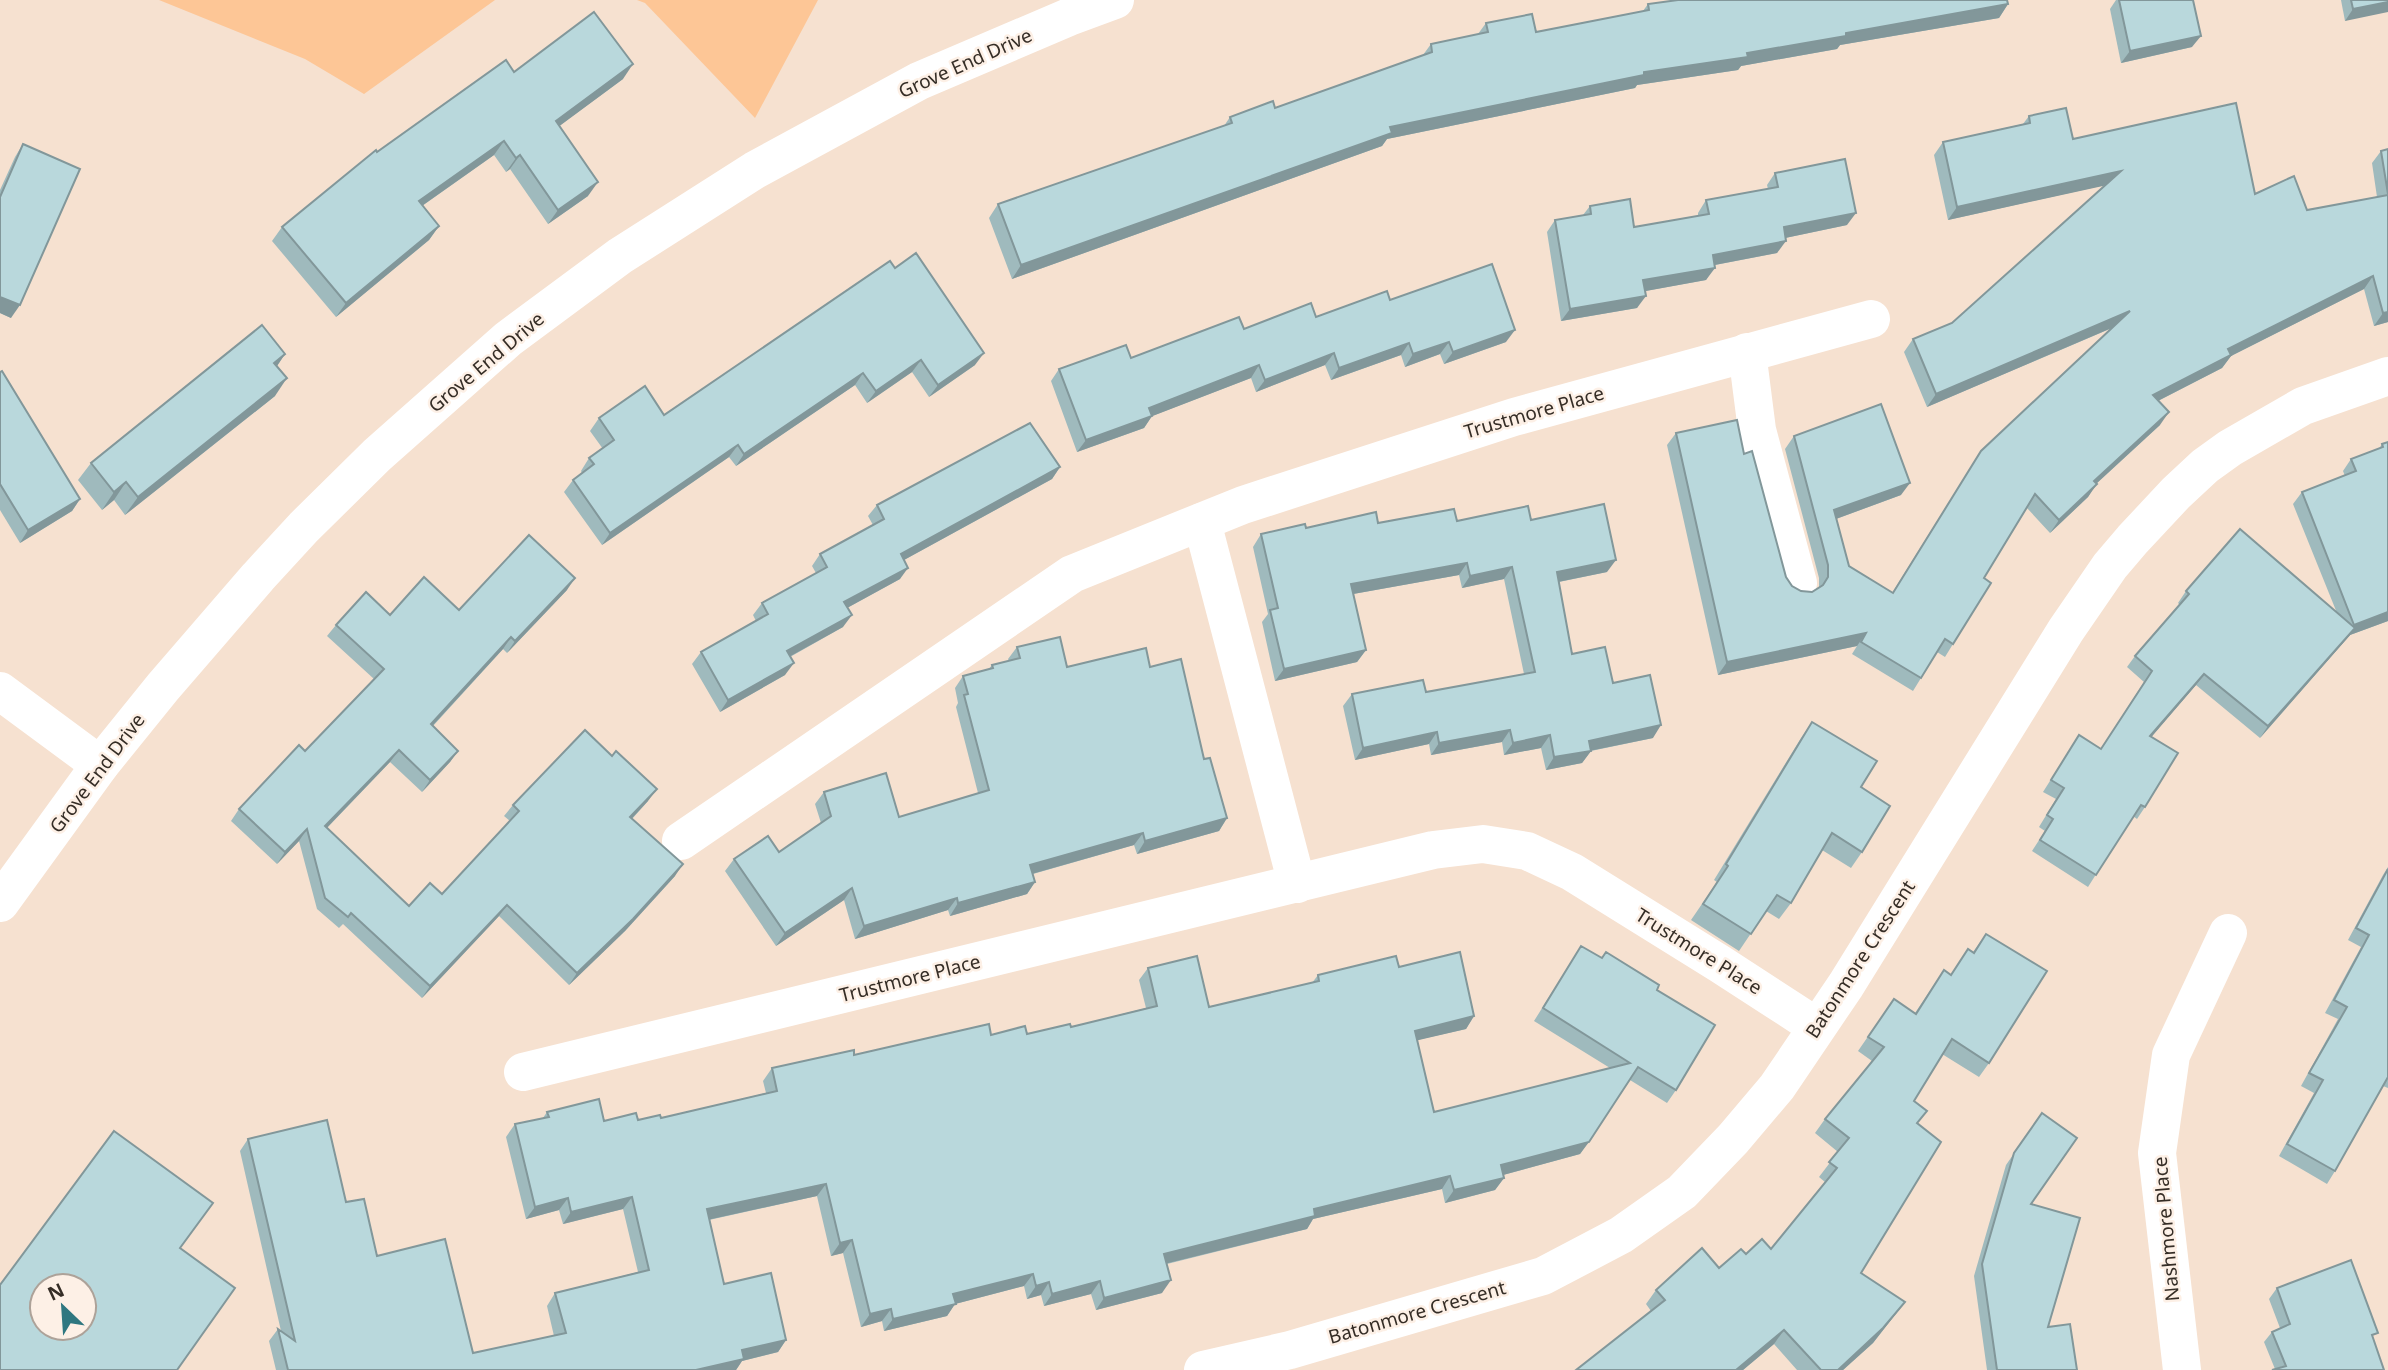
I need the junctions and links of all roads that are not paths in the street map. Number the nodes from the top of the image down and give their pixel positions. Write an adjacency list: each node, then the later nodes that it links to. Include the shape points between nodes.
1 (1115, 0): 8 (street, Grove End Drive, via 919,81 755,170 620,256 508,339 304,527)
2 (1871, 319): 3 (street, Trustmore Place)
3 (1747, 352): 5 (street, Trustmore Place, via 1514,417); 6 (street, via 1756,430)
4 (2388, 376): 13 (street, Batonmore Crescent, via 2303,406 2261,429 2205,466 2151,517 2066,630)
5 (1202, 522): 9 (street, Trustmore Place, via 1072,575); 10 (street)
6 (1798, 583)
7 (0, 691): 8 (street)
8 (100, 765): 11 (street, Grove End Drive)
9 (681, 841)
10 (1297, 884): 13 (street, Trustmore Place, via 1433,850 1483,844 1527,851 1572,872); 14 (street, Trustmore Place)
11 (0, 903)
12 (2228, 933): 16 (street, Nashmore Place, via 2171,1055 2157,1153)
13 (1817, 1027): 15 (street, Batonmore Crescent, via 1777,1087 1734,1139 1682,1192 1621,1236 1542,1276 1290,1350)
14 (523, 1072)
15 (1203, 1370)
16 (2182, 1370)

